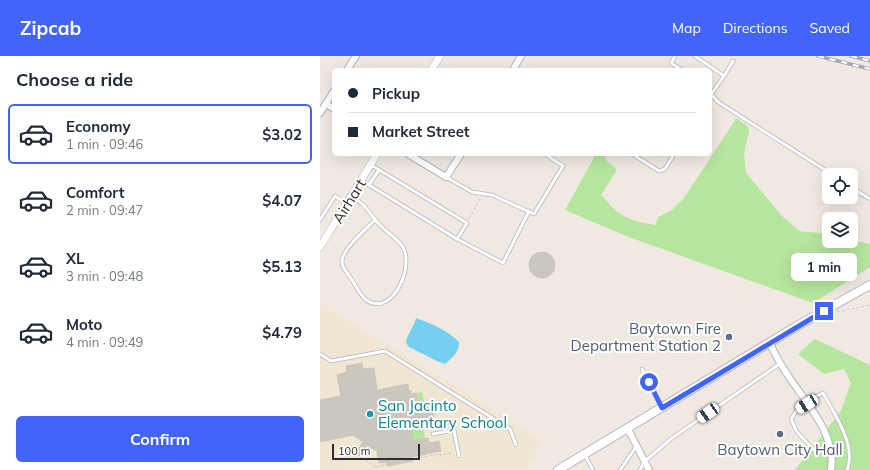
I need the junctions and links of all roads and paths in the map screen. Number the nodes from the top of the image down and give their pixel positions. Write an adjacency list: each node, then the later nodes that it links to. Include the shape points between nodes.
1 (356, 56): 7 (street)
2 (440, 56): 8 (street)
3 (521, 56): 9 (street)
4 (675, 56): 10 (lane, via 671,63)
5 (695, 56): 11 (lane)
6 (733, 61): 11 (lane)
7 (348, 68)
8 (432, 68)
9 (514, 68)
10 (679, 68)
11 (724, 76): 12 (lane)
12 (712, 91)
13 (332, 94): 15 (street)
14 (712, 96): 25 (lane)
15 (326, 104): 16 (street); 17 (street)
16 (332, 108)
17 (320, 114)
18 (377, 156): 24 (street, Airhart)
19 (411, 156): 27 (street)
20 (460, 156): 27 (street)
21 (548, 156): 35 (lane, via 563,166 534,214)
22 (635, 156): 23 (lane, via 659,171 665,169)
23 (673, 156)
24 (371, 165): 26 (lane); 28 (street, Airhart)
25 (822, 168)
26 (379, 170): 29 (lane); 38 (lane)
27 (446, 177): 31 (lane, via 472,192)
28 (362, 180): 29 (lane); 32 (street, Airhart)
29 (369, 185): 39 (lane)
30 (858, 191): 33 (lane)
31 (483, 194): 35 (lane, via 492,195); 38 (path)
32 (351, 196): 34 (street, Airhart); 37 (lane, via 364,204)
33 (870, 199)
34 (347, 204): 36 (lane, via 335,196); 40 (street, Airhart)
35 (528, 212): 39 (lane, via 503,263)
36 (320, 220)
37 (375, 220): 37 (lane, via 402,247 406,264 396,293 379,303 372,303 364,298 344,270 342,263 345,253)
38 (467, 223): 39 (lane)
39 (457, 239)
40 (321, 244)
41 (870, 284): 43 (main road)
42 (870, 305): 43 (path, via 839,312)
43 (824, 311): 44 (main road)
44 (770, 344): 46 (street); 49 (main road)
45 (320, 354): 52 (lane, via 331,361 385,351 510,429)
46 (781, 364): 48 (street); 59 (lane, via 672,438)
47 (642, 369): 49 (lane)
48 (806, 403): 53 (street, via 823,428); 53 (lane, via 791,419 797,432 815,451); 68 (lane, via 823,393 846,435 849,458)
49 (662, 408): 50 (main road)
50 (628, 429): 55 (street); 57 (main road)
51 (433, 434): 58 (lane, via 454,430)
52 (516, 445)
53 (830, 445): 67 (street)
54 (344, 446): 60 (path)
55 (636, 446): 59 (street); 64 (lane)
56 (452, 453): 60 (path)
57 (585, 455): 62 (main road); 63 (lane)
58 (459, 456)
59 (644, 462): 65 (lane); 66 (street)
60 (376, 467): 61 (path)
61 (376, 470)
62 (558, 470)
63 (594, 470)
64 (620, 470)
65 (640, 470)
66 (649, 470)
67 (831, 470)
68 (847, 470)

